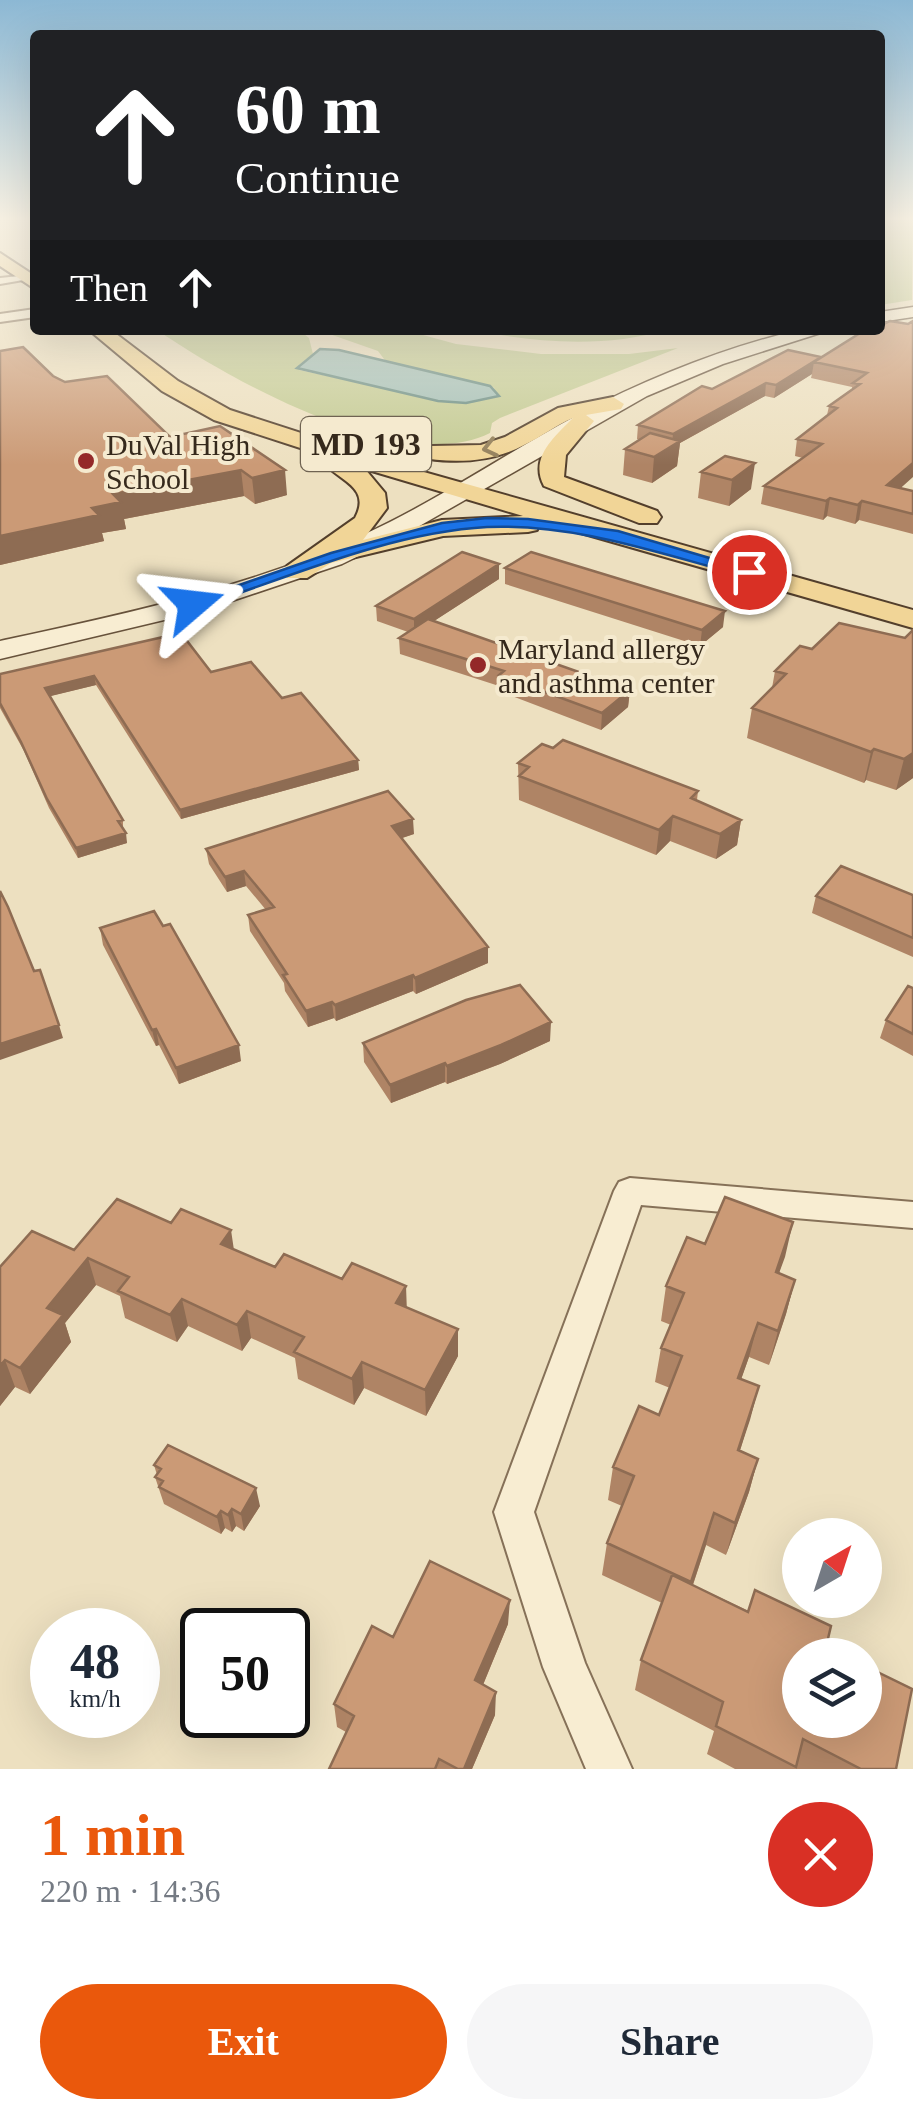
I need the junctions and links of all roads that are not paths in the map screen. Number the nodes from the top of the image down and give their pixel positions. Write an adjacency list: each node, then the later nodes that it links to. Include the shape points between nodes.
1 (913, 312): 3 (main road)
2 (30, 314): 4 (street)
3 (885, 316)
4 (0, 318)
5 (105, 335): 7 (main road, MD 193)
6 (804, 335): 10 (main road, via 696,367)
7 (148, 370): 8 (main road); 13 (main road, MD 193, via 222,416)
8 (194, 374)
9 (250, 398): 14 (main road, MD 193)
10 (613, 404): 11 (main road, one-way to 11, via 558,416 510,443 456,455 415,452); 12 (main road)
11 (302, 416)
12 (584, 421): 14 (main road); 17 (main road, via 552,454 553,481)
13 (267, 429): 14 (main road, MD 193); 18 (main road, via 354,471 375,495 361,530)
14 (476, 484): 15 (main road, MD 193); 16 (main road); 17 (main road, MD 193)
15 (618, 536): 16 (main road, via 487,523); 20 (main road, MD 193)
16 (336, 556): 18 (main road)
17 (771, 557): 19 (main road, MD 193)
18 (297, 572): 21 (main road)
19 (913, 598)
20 (913, 619)
21 (0, 650)
22 (913, 1215): 23 (street, via 630,1191 514,1512)
23 (609, 1769)

